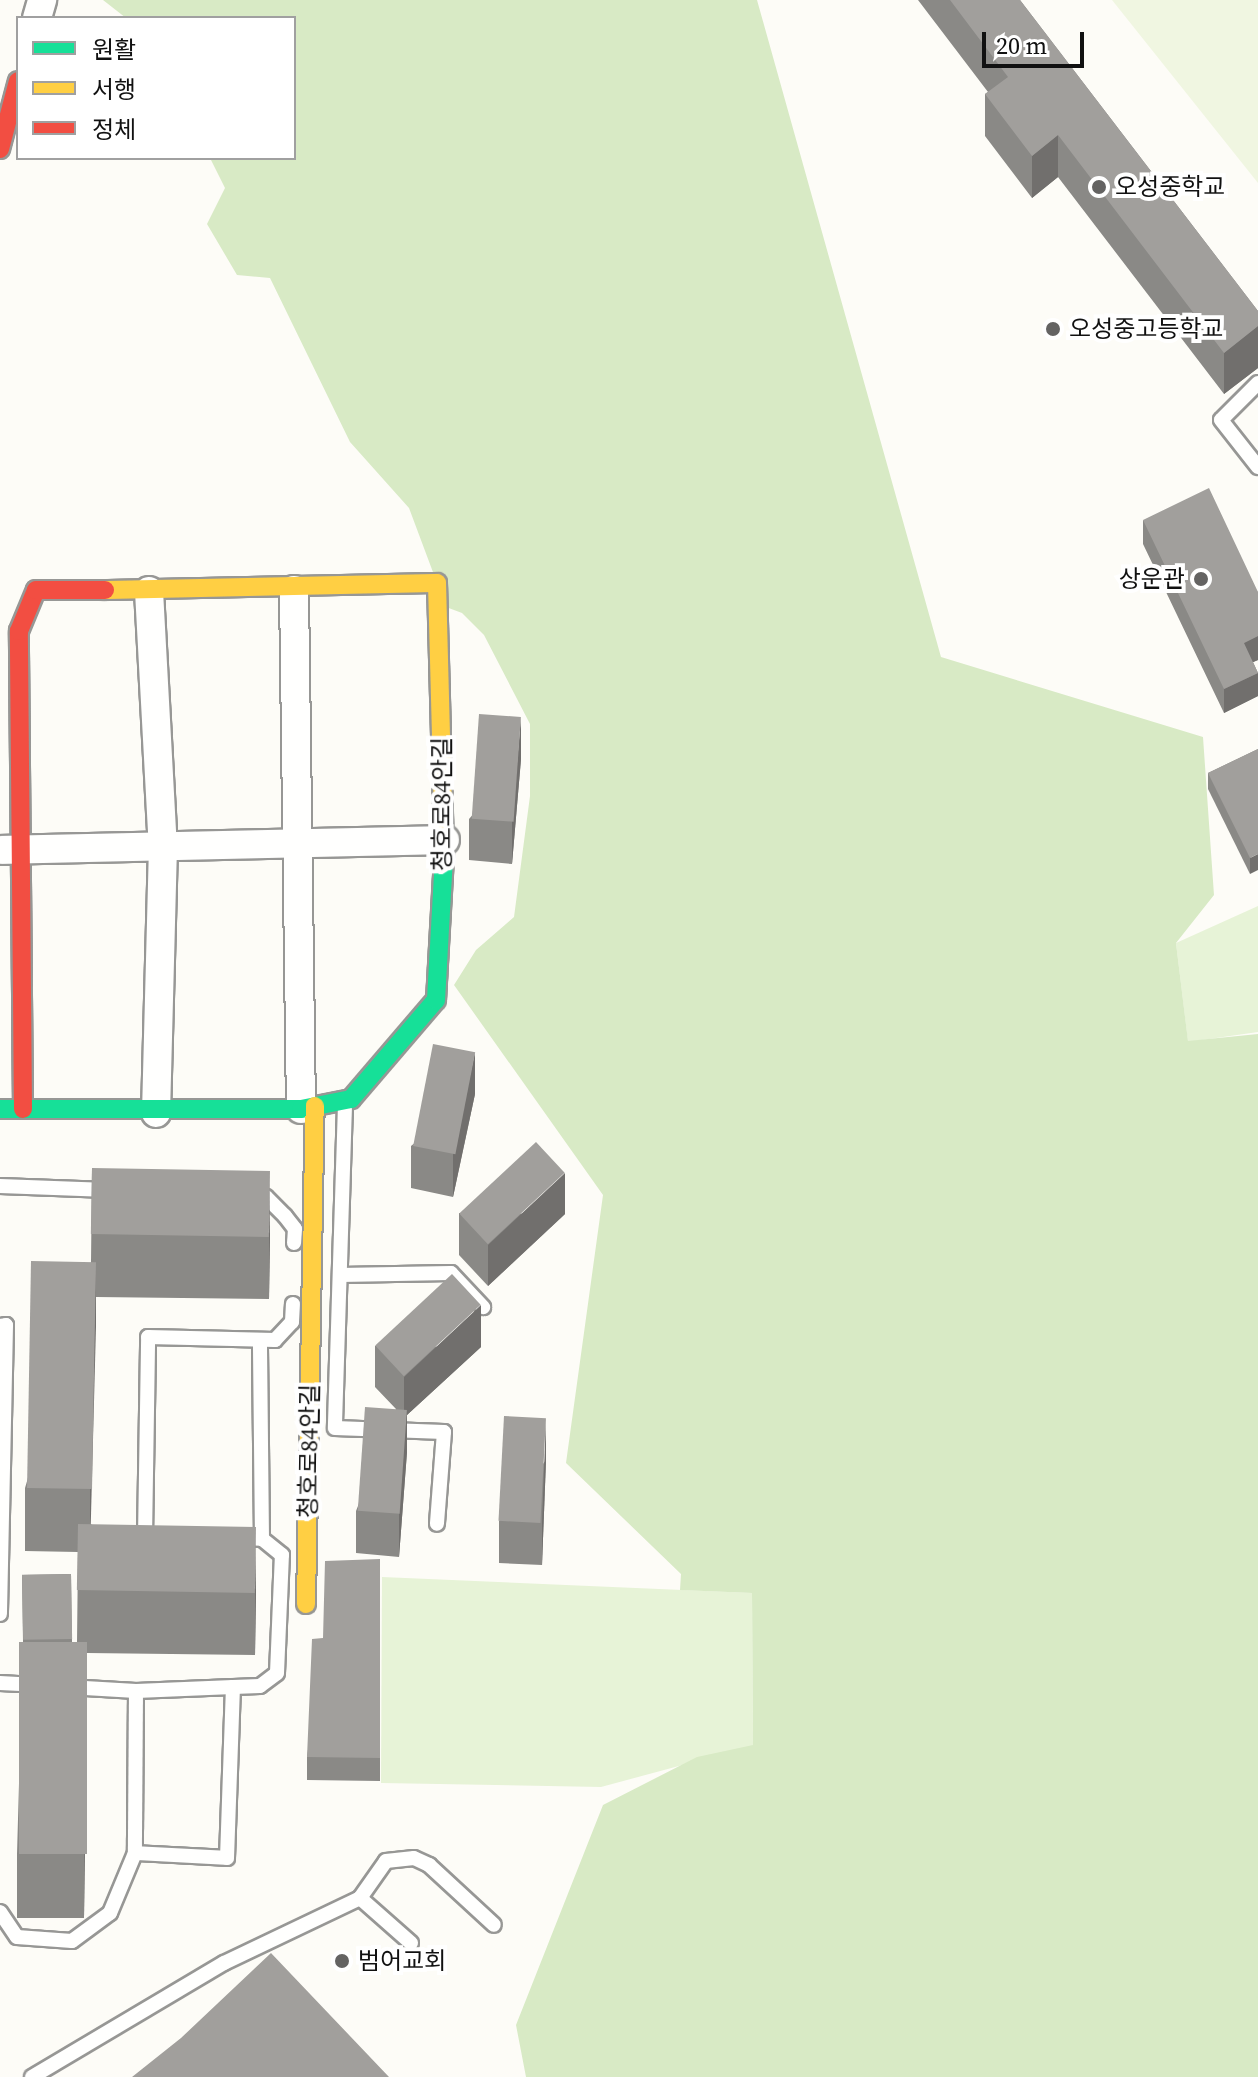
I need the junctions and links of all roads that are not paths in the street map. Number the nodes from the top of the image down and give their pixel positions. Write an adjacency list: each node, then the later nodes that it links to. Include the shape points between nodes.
1 (16, 89): 2 (street)
2 (0, 149)
3 (1258, 383): 4 (lane, via 1221,420)
4 (1258, 467)
5 (294, 590): 6 (street, 청호로84안길); 8 (street, 청호로84안길, via 437,583); 9 (street, 청호로84안길)
6 (149, 591): 7 (street, 청호로84안길, via 36,590); 10 (street)
7 (9, 652): 11 (street, 청호로84안길)
8 (445, 840): 9 (street); 12 (street, 청호로84안길, via 436,1000)
9 (299, 841): 10 (street); 13 (street, 청호로84안길)
10 (163, 846): 11 (street); 16 (street)
11 (9, 850): 15 (street, 청호로84안길)
12 (345, 1100): 13 (street); 21 (lane)
13 (308, 1108): 16 (street); 30 (street, 청호로84안길)
14 (0, 1109): 15 (street)
15 (23, 1109): 16 (street)
16 (156, 1113)
17 (0, 1186): 18 (lane)
18 (125, 1191)
19 (234, 1195): 20 (lane, via 266,1197 285,1216 295,1229)
20 (294, 1260)
21 (340, 1275): 23 (lane, via 451,1273); 26 (lane, via 335,1428 444,1432)
22 (293, 1291): 25 (lane, via 292,1322 275,1340)
23 (483, 1307)
24 (0, 1326): 31 (lane, via 6,1325)
25 (260, 1340): 27 (lane, via 148,1337 145,1537); 29 (lane)
26 (437, 1524)
27 (174, 1537)
28 (218, 1538): 29 (lane)
29 (262, 1539): 33 (lane, via 282,1555 277,1673 260,1686)
30 (306, 1604)
31 (0, 1614)
32 (0, 1683): 34 (lane)
33 (233, 1687): 34 (lane); 35 (lane, via 227,1858)
34 (136, 1691): 35 (lane)
35 (135, 1853): 37 (lane, via 110,1913 72,1941 17,1937)
36 (360, 1898): 38 (lane, via 386,1861 414,1858 429,1865); 39 (lane); 40 (lane, via 224,1963)
37 (0, 1912)
38 (494, 1925)
39 (411, 1943)
40 (32, 2077)

